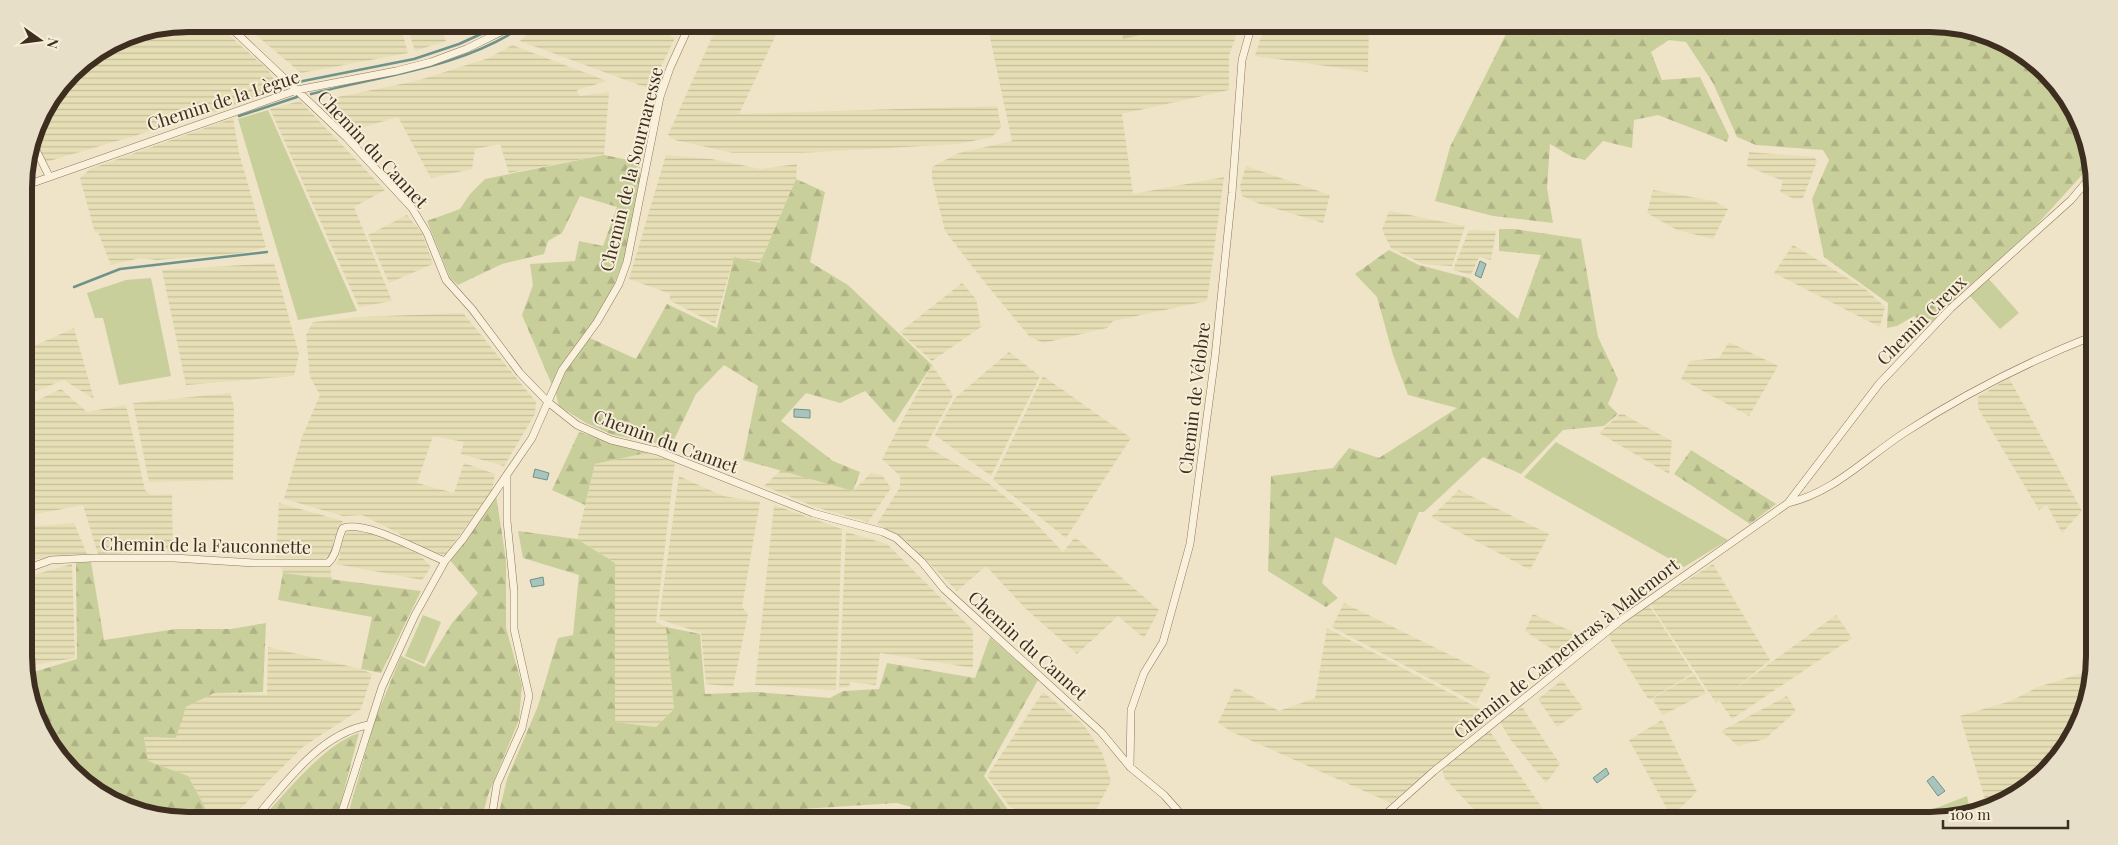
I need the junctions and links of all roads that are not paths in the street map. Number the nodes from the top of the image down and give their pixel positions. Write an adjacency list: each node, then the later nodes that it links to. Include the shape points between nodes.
1 (235, 32): 5 (street, Chemin du Cannet)
2 (501, 32): 5 (street, Chemin de la Lègue, via 431,62)
3 (686, 32): 11 (street, Chemin de la Sournaresse, via 660,97 627,262 619,284 597,322 562,370)
4 (1250, 32): 17 (street, Chemin de Vélobre, via 1242,60 1215,357 1190,544 1163,642 1144,673 1131,710)
5 (297, 90): 7 (street, Chemin de la Lègue); 11 (street, Chemin du Cannet, via 412,208 427,233 446,280 520,373)
6 (37, 152): 7 (street)
7 (49, 176): 8 (street, Chemin de la Lègue)
8 (33, 182)
9 (2085, 183): 13 (street, Chemin Creux, via 2071,200 1951,308 1885,377)
10 (2086, 339): 13 (street, Chemin de Carpentras à Malemort, via 1969,394 1904,433 1840,480 1805,499)
11 (548, 402): 12 (street, Chemin de la Sournaresse, via 532,438); 17 (street, Chemin du Cannet, via 577,425 611,440 658,451 813,513 896,538 965,608 1101,732)
12 (507, 476): 14 (street, Chemin de la Sournaresse); 20 (street, via 514,629 530,696 522,728 497,784)
13 (1788, 503): 22 (street, Chemin de Carpentras à Malemort, via 1620,620)
14 (445, 561): 15 (street, Chemin de la Fauconnette, via 384,534 350,526 344,528 339,536 334,558 328,562 93,558 52,560); 16 (street, Chemin de la Sournaresse, via 394,661)
15 (32, 567)
16 (368, 725): 18 (street, via 328,742 285,783); 19 (street, Chemin de la Sournaresse)
17 (1130, 767): 21 (street, Chemin du Cannet)
18 (261, 812)
19 (343, 812)
20 (492, 812)
21 (1179, 812)
22 (1388, 812)

